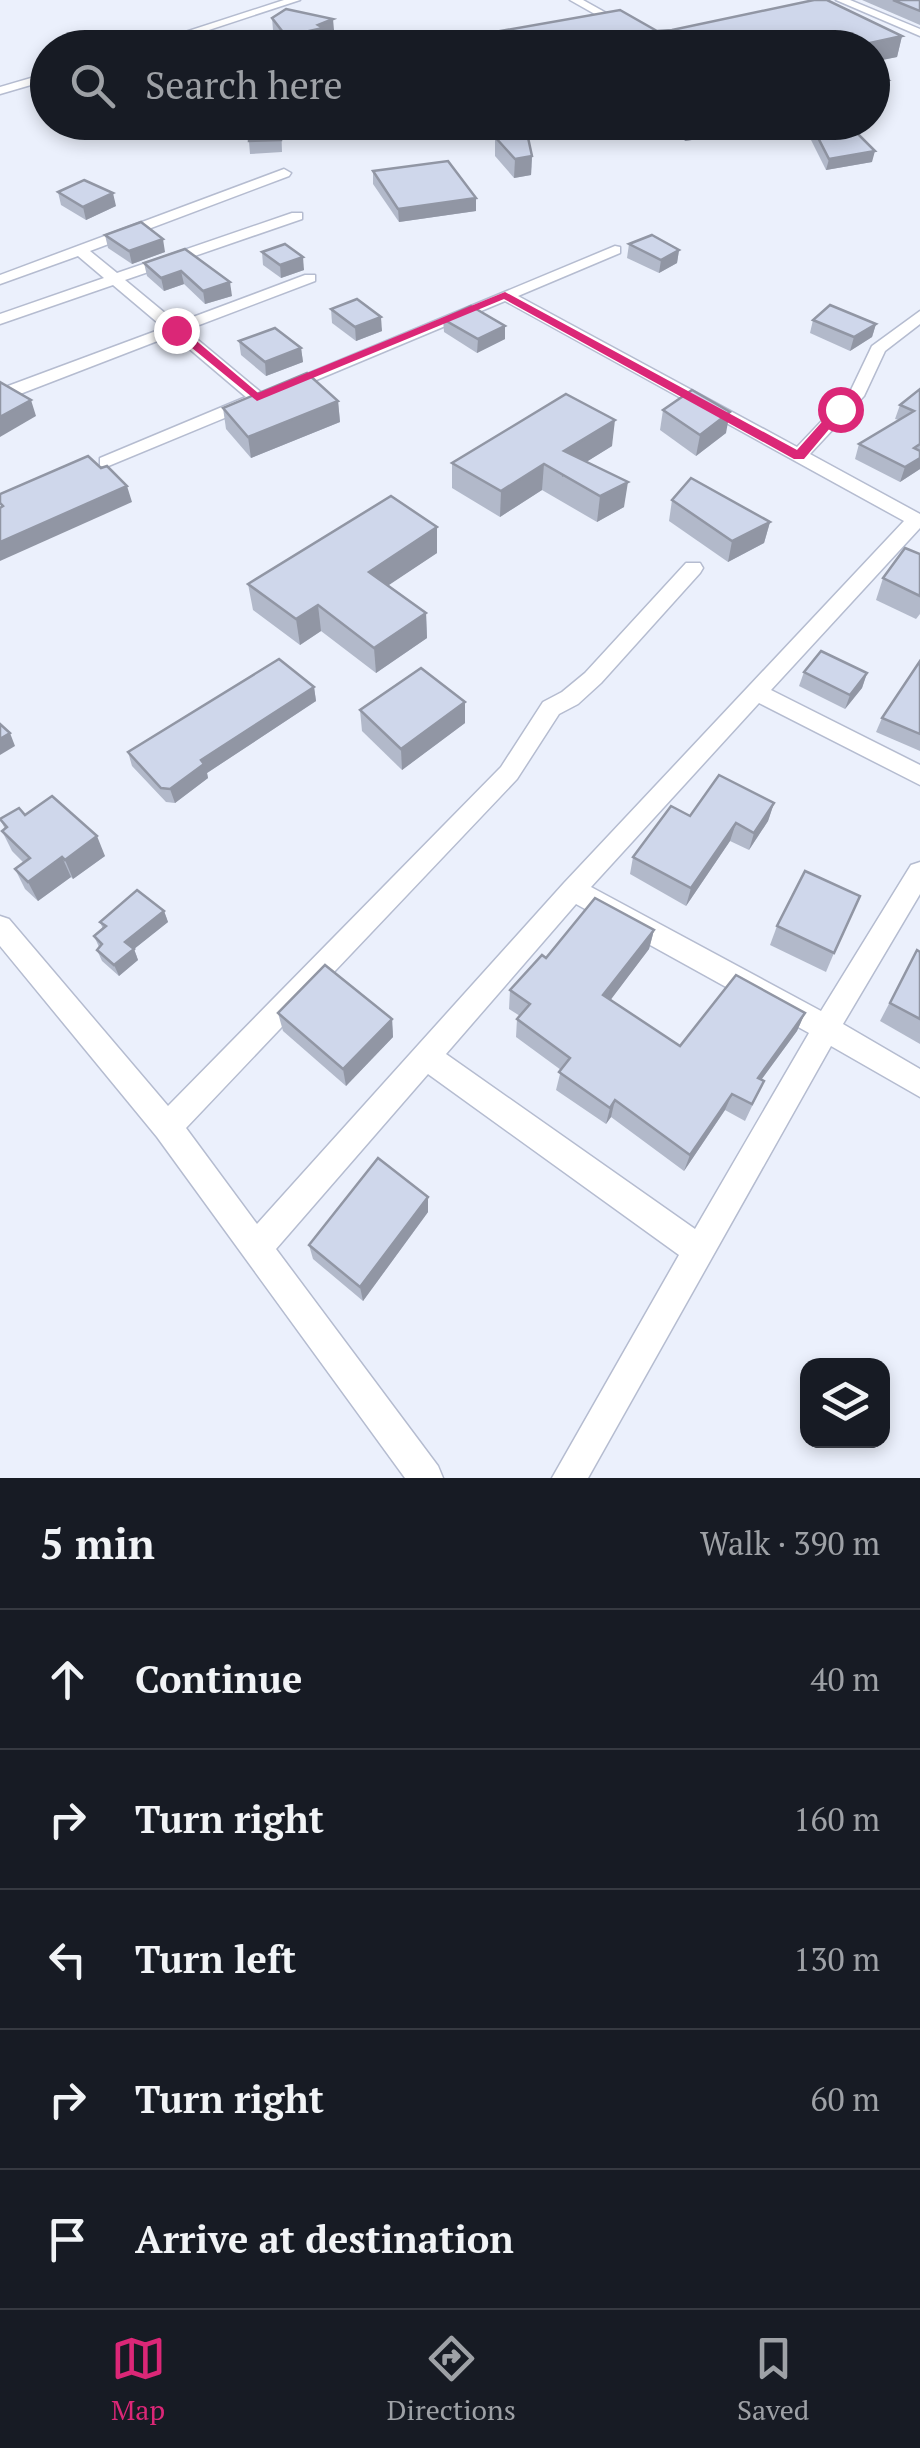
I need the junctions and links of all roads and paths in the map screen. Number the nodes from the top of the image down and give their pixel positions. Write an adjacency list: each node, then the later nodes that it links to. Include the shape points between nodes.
1 (294, 0): 4 (street)
2 (576, 0): 5 (street)
3 (841, 0): 6 (street)
4 (198, 30)
5 (631, 30)
6 (920, 34)
7 (30, 82): 8 (street)
8 (0, 91)
9 (284, 173): 11 (street)
10 (297, 216): 14 (street)
11 (80, 250): 14 (street); 15 (street)
12 (615, 250): 16 (street)
13 (310, 278): 19 (street)
14 (115, 279): 18 (street); 19 (street)
15 (0, 280)
16 (505, 295): 21 (street); 22 (street)
17 (920, 316): 22 (street, via 878,349 858,392)
18 (0, 319)
19 (176, 330): 20 (street); 21 (street)
20 (14, 390)
21 (257, 398): 23 (street)
22 (799, 456): 24 (street)
23 (106, 462)
24 (918, 521): 26 (street)
25 (692, 568): 34 (street, via 593,678 551,708 509,773)
26 (758, 692): 27 (street); 29 (street)
27 (920, 776)
28 (920, 872): 31 (street)
29 (572, 890): 31 (street); 32 (street)
30 (0, 927): 34 (street)
31 (826, 1028): 33 (street); 36 (street)
32 (426, 1056): 35 (street); 36 (street)
33 (920, 1084)
34 (167, 1126): 35 (street)
35 (258, 1246): 37 (street)
36 (700, 1251): 38 (street)
37 (426, 1478)
38 (569, 1478)

